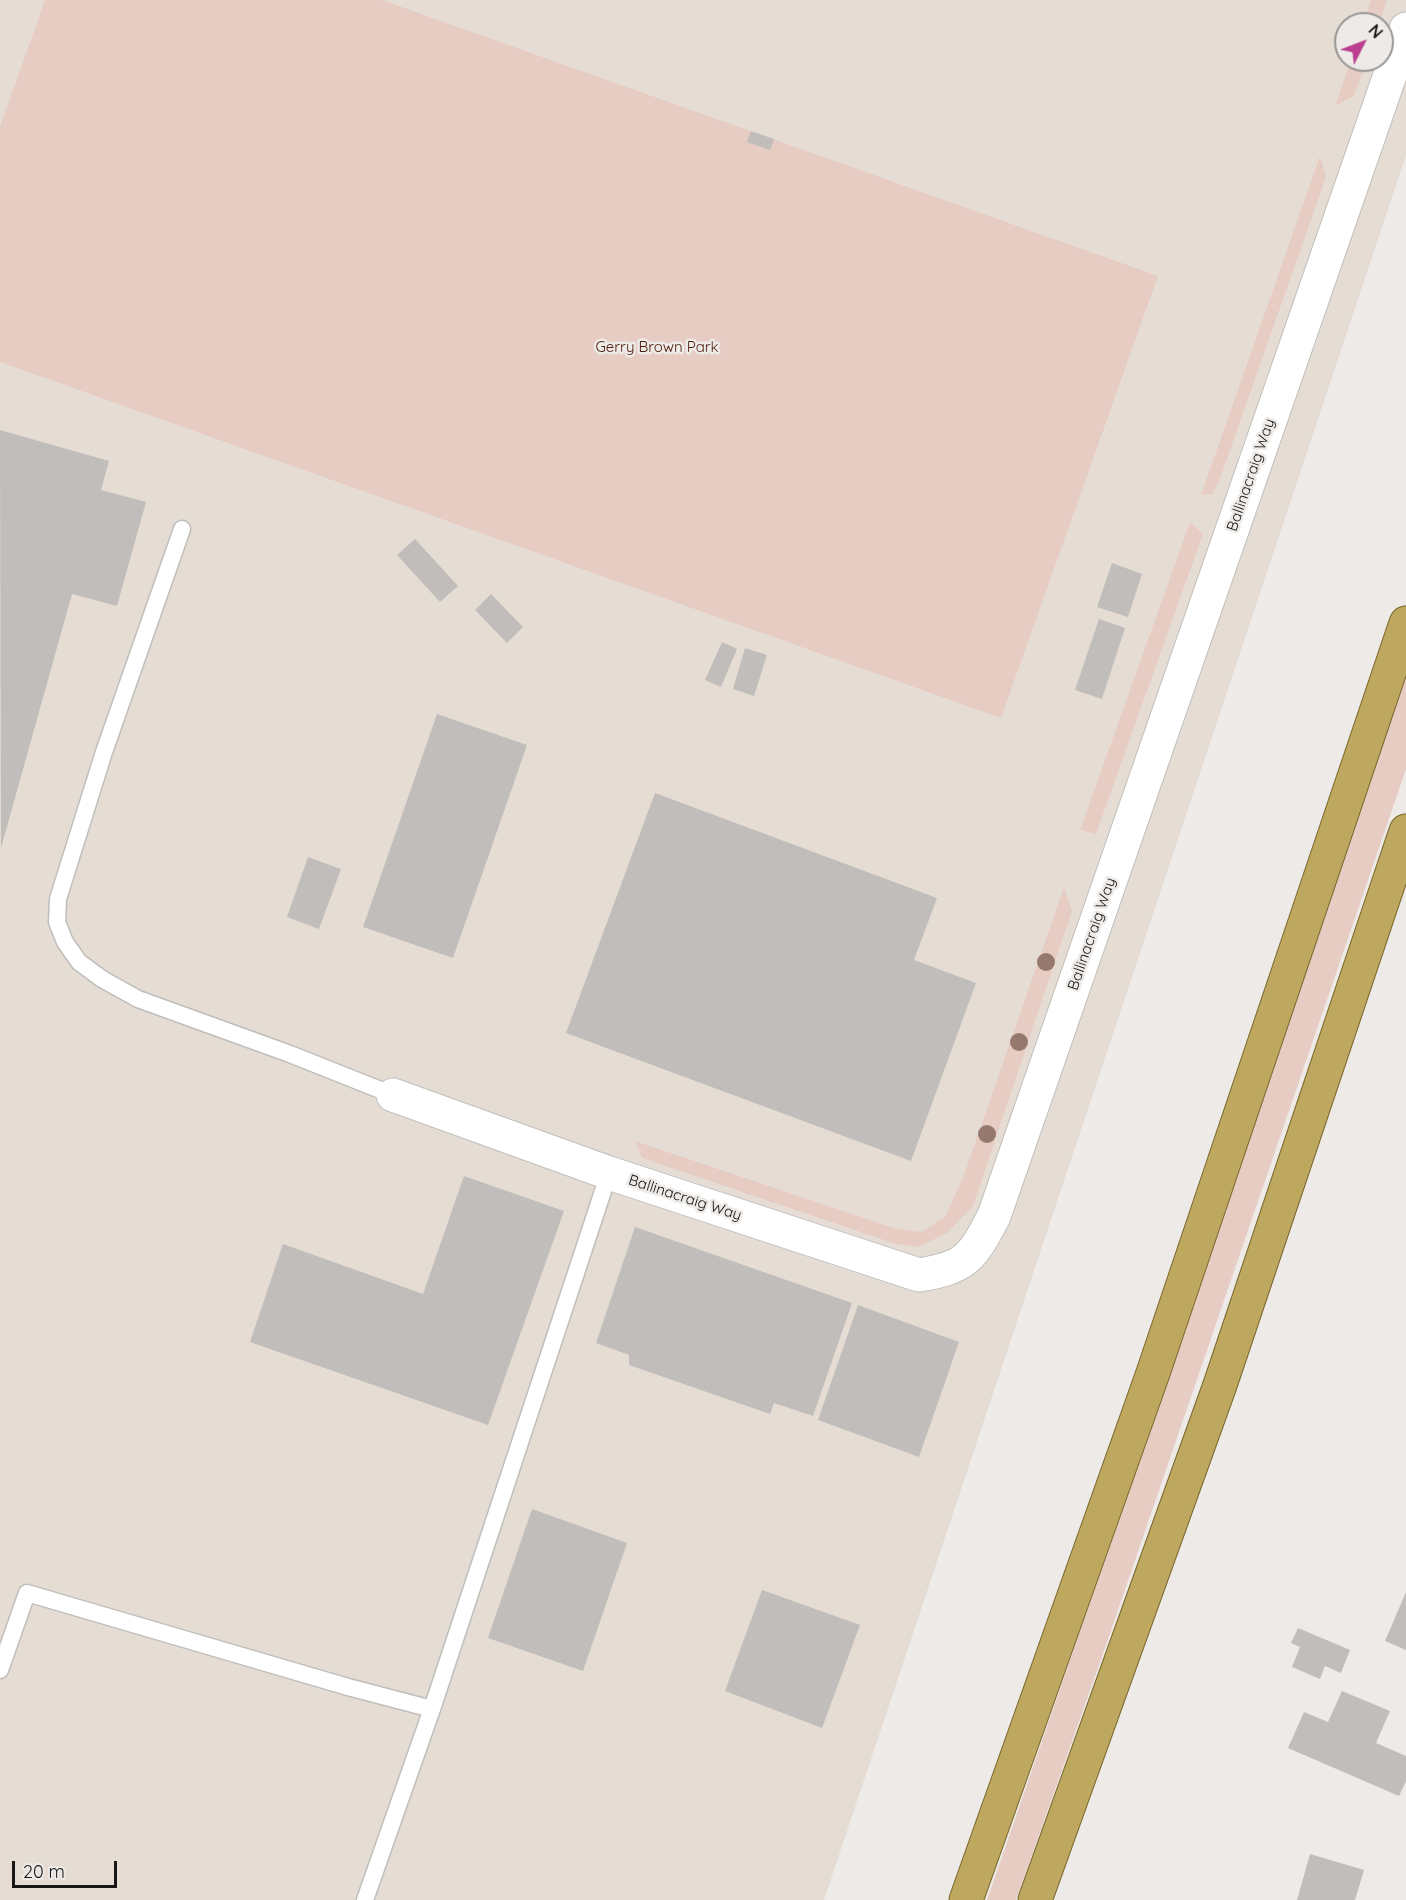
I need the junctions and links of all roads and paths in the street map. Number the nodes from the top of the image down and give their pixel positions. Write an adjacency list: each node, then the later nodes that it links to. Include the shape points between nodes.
1 (1406, 29): 6 (street, Ballinacraig Way, via 998,1205 980,1244 964,1262 944,1271 919,1275)
2 (182, 529): 5 (lane, via 104,752 58,899 57,922 64,942 79,962 138,999)
3 (1406, 624): 10 (highway, via 1153,1373)
4 (1406, 831): 11 (highway, via 1220,1385)
5 (393, 1095): 6 (street, Ballinacraig Way)
6 (609, 1173): 8 (lane)
7 (0, 1670): 8 (lane, via 27,1593)
8 (432, 1709): 9 (lane)
9 (364, 1900)
10 (966, 1900)
11 (1035, 1900)

